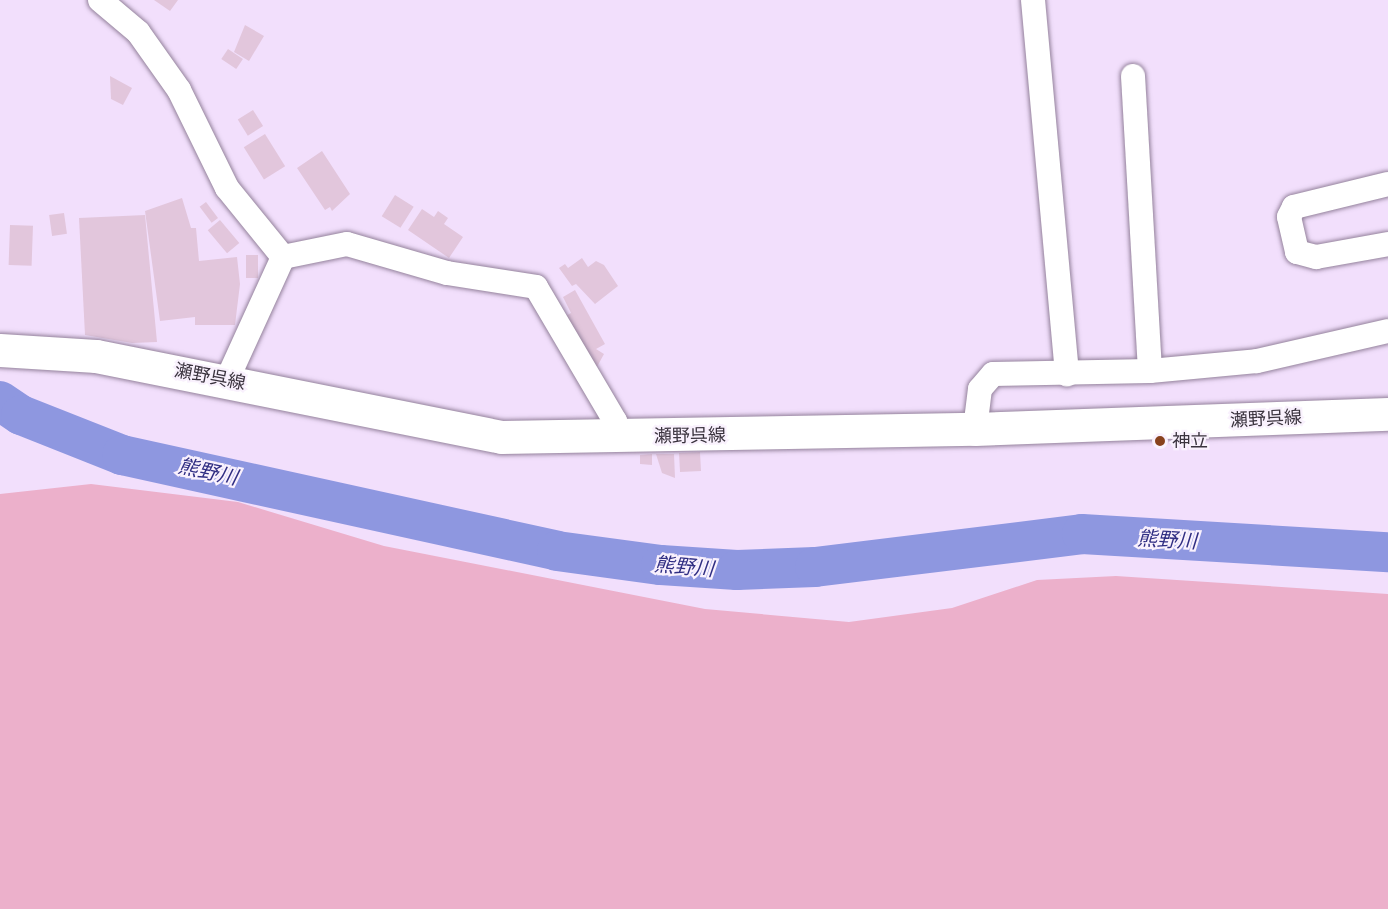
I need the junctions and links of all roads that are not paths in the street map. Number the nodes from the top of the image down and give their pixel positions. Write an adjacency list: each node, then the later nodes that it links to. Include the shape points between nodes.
1 (100, 0): 6 (street, via 138,32 179,90 227,188)
2 (1033, 0): 10 (street)
3 (1133, 76): 9 (street)
4 (1388, 184): 5 (street, via 1294,207 1289,217 1297,252 1316,257)
5 (1388, 244)
6 (283, 257): 11 (street); 14 (street, via 347,244 447,273 536,287 615,421)
7 (1388, 331): 9 (street, via 1257,361)
8 (0, 350): 11 (main road, 瀬野呉線, via 96,356)
9 (1150, 371): 10 (street)
10 (1067, 374): 13 (street, via 993,374 980,389)
11 (226, 380): 14 (main road, 瀬野呉線, via 384,417 501,437)
12 (1388, 414): 13 (main road, 瀬野呉線)
13 (975, 429): 14 (main road, 瀬野呉線)
14 (614, 438)

